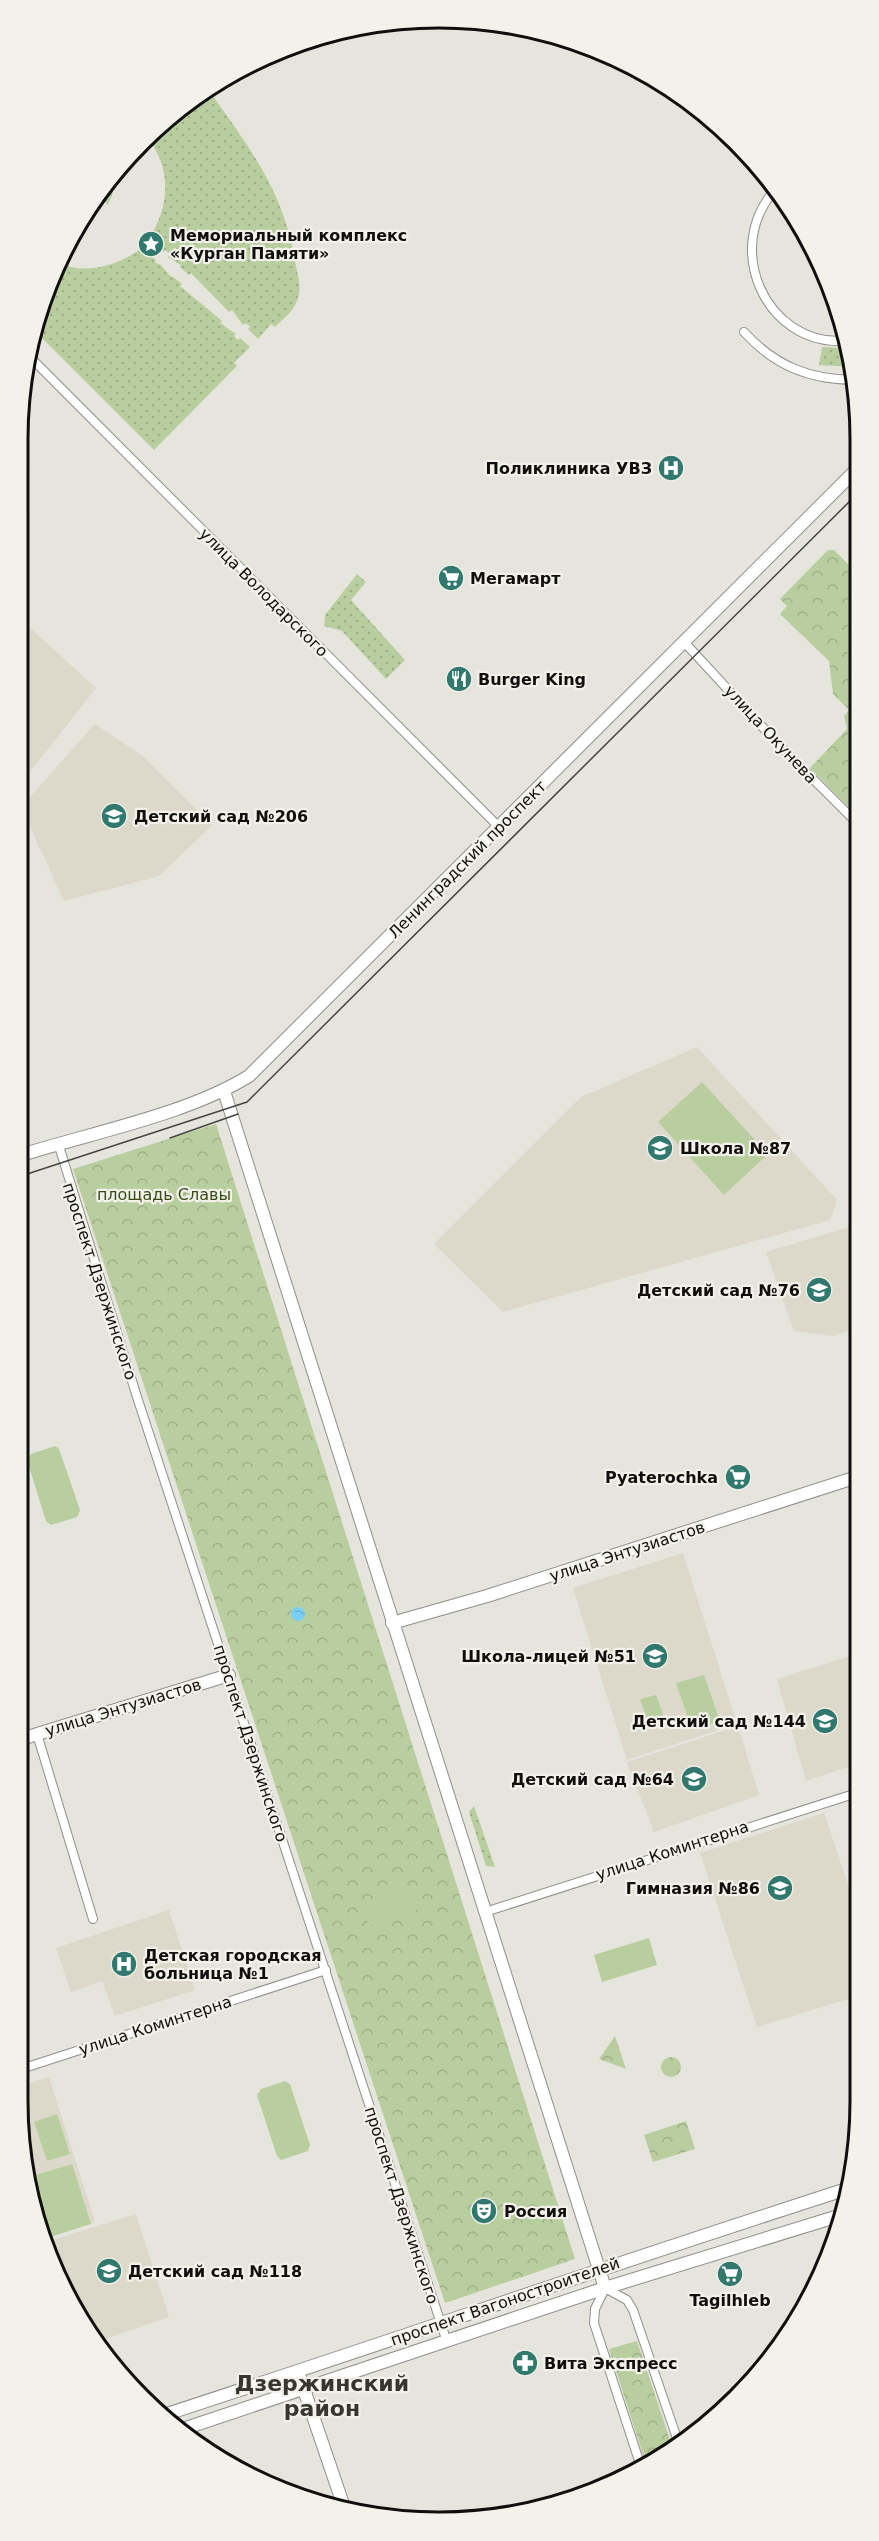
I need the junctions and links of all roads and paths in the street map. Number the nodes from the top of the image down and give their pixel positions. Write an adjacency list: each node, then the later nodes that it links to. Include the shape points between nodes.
1 (771, 196): 3 (street, via 754,230 753,267 759,289 778,316 796,330 821,340)
2 (744, 332): 5 (street, via 771,358 796,371)
3 (838, 341)
4 (35, 362): 9 (street, улица Володарского)
5 (846, 380)
6 (850, 476): 7 (main road, Ленинградский проспект)
7 (685, 643): 8 (street, улица Окунева); 9 (main road, Ленинградский проспект)
8 (850, 816)
9 (499, 827): 10 (main road, Ленинградский проспект, via 249,1076)
10 (224, 1091): 11 (main road, Ленинградский проспект); 14 (main road)
11 (58, 1143): 12 (main road, Ленинградский проспект); 15 (street, проспект Дзержинского)
12 (28, 1152)
13 (850, 1479): 14 (main road, улица Энтузиастов)
14 (392, 1623): 19 (main road)
15 (229, 1675): 16 (main road, улица Энтузиастов); 21 (street, проспект Дзержинского)
16 (37, 1734): 17 (main road, улица Энтузиастов); 20 (street)
17 (28, 1737)
18 (850, 1795): 19 (street, улица Коминтерна)
19 (485, 1912): 25 (main road)
20 (93, 1919)
21 (326, 1970): 22 (street, улица Коминтерна); 27 (street, проспект Дзержинского)
22 (28, 2067)
23 (841, 2191): 25 (main road, проспект Вагоностроителей)
24 (833, 2218): 26 (main road, проспект Вагоностроителей)
25 (598, 2269): 26 (main road); 27 (main road, проспект Вагоностроителей)
26 (605, 2288): 28 (main road, проспект Вагоностроителей); 33 (street, via 627,2300 633,2310); 34 (street, via 595,2309 594,2323)
27 (440, 2322): 28 (street, проспект Дзержинского); 29 (main road, проспект Вагоностроителей)
28 (447, 2342): 30 (main road, проспект Вагоностроителей)
29 (298, 2372): 30 (main road); 31 (main road, проспект Вагоностроителей)
30 (304, 2390): 32 (main road, проспект Вагоностроителей); 35 (main road)
31 (171, 2413)
32 (188, 2427)
33 (677, 2437)
34 (639, 2460)
35 (342, 2500)

